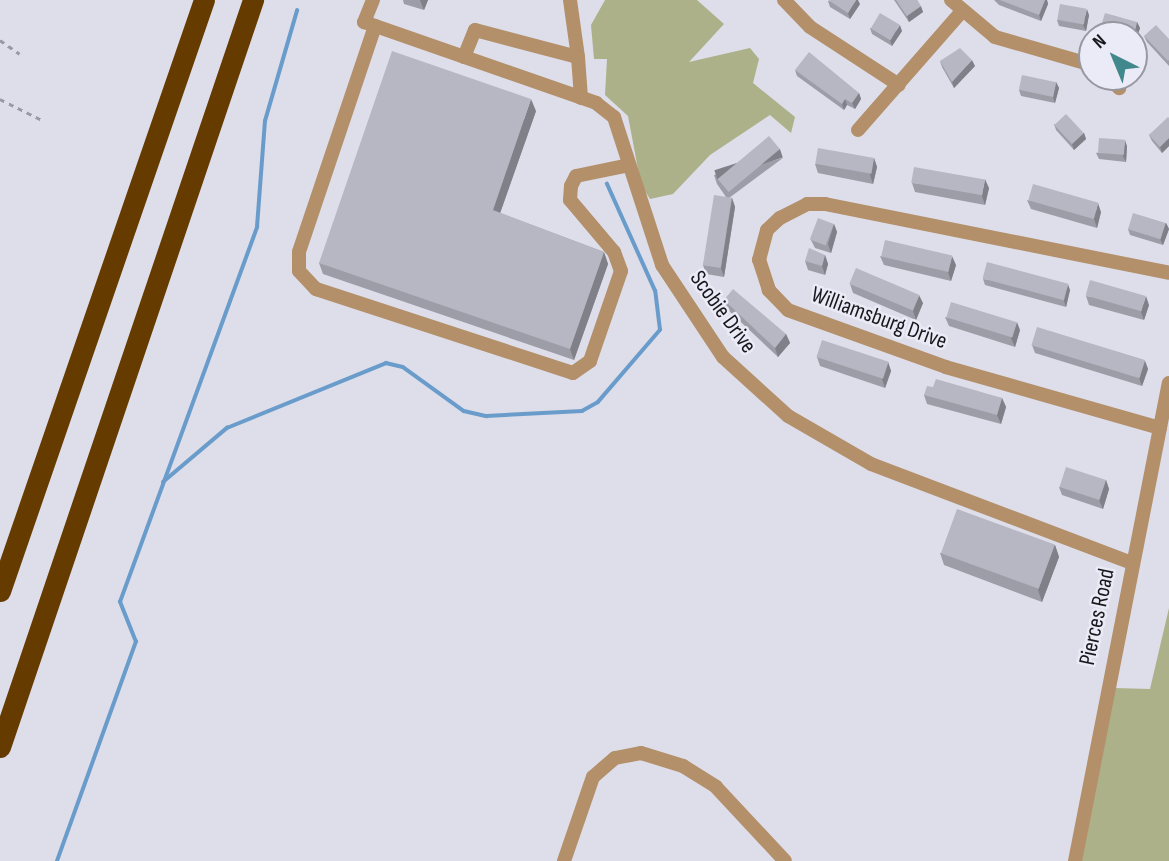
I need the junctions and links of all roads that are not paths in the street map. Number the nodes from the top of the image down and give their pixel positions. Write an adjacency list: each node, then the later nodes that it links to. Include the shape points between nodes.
1 (204, 0): 20 (highway)
2 (253, 0): 21 (highway)
3 (373, 0): 8 (street)
4 (570, 0): 10 (street)
5 (784, 0): 12 (street, via 810,27)
6 (951, 0): 7 (street)
7 (962, 11): 11 (street, via 995,37); 12 (street)
8 (370, 24): 9 (street, Scobie Drive); 15 (street, via 299,252 299,271 316,289 573,373 590,361 621,271 614,252 570,200 571,186 576,176)
9 (464, 57): 10 (street, via 475,30); 13 (street, Scobie Drive)
10 (578, 57): 13 (street)
11 (1078, 61)
12 (899, 85): 14 (street)
13 (581, 98): 15 (street, Scobie Drive, via 614,117)
14 (858, 130)
15 (629, 165): 19 (street, Scobie Drive, via 651,242 693,317 723,357 788,416 871,464)
16 (1169, 273): 18 (street, Williamsburg Drive, via 825,204 807,204 780,218 767,230 759,260 769,290 788,310 946,367)
17 (1169, 383): 18 (street, Pierces Road)
18 (1160, 428): 19 (street, Pierces Road)
19 (1132, 563): 24 (street, Pierces Road)
20 (0, 591)
21 (0, 747)
22 (564, 861): 23 (street, via 593,777 615,758 641,753 683,766 716,787)
23 (785, 861)
24 (1075, 861)

